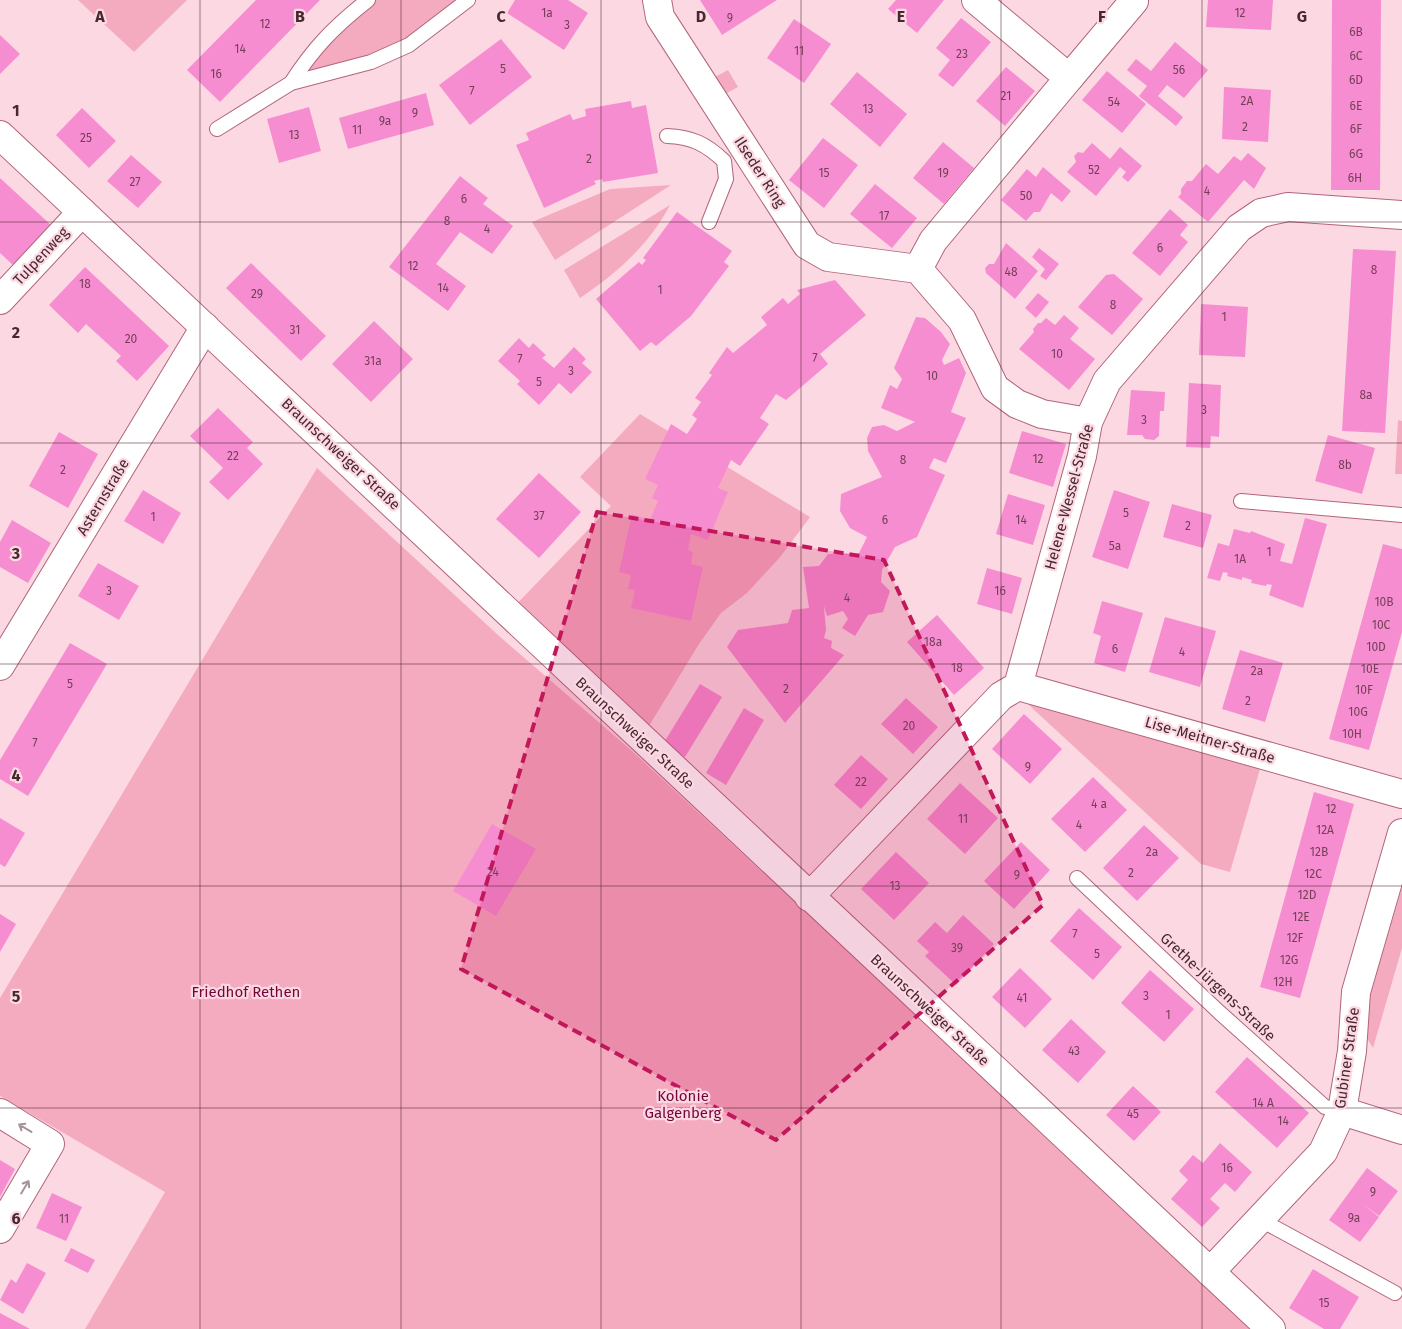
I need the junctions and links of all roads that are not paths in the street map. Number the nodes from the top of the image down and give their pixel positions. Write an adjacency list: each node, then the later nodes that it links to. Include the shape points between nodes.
1 (368, 0): 7 (lane, via 340,22 311,52)
2 (468, 0): 7 (lane, via 408,46 371,62)
3 (657, 0): 14 (street, Ilseder Ring, via 660,18 808,245 828,257)
4 (976, 0): 6 (street)
5 (1134, 1): 6 (street)
6 (1069, 78): 14 (street, via 933,241)
7 (291, 83): 8 (lane)
8 (216, 129)
9 (0, 135): 11 (street, Braunschweiger Straße)
10 (667, 136): 13 (lane, via 686,137 708,146 724,161 726,179)
11 (82, 212): 15 (street, Tulpenweg); 16 (street, Braunschweiger Straße)
12 (1402, 215): 17 (street, Helene-Wessel-Straße, via 1288,207 1261,213 1239,228 1107,382)
13 (709, 222)
14 (918, 269): 17 (street, via 962,320 995,388 1017,404 1042,414)
15 (0, 300)
16 (205, 327): 20 (street, Asternstraße); 25 (street, Braunschweiger Straße)
17 (1088, 422): 21 (street, Helene-Wessel-Straße, via 1082,456)
18 (1241, 501): 19 (lane)
19 (1402, 515)
20 (0, 666)
21 (1018, 686): 22 (street, Lise-Meitner-Straße); 25 (street, via 1001,696)
22 (1402, 794)
23 (1402, 833): 26 (street, Gubiner Straße, via 1356,992 1352,1051)
24 (1077, 878): 26 (lane, Grethe-Jürgens-Straße, via 1325,1107)
25 (809, 897): 31 (street, Braunschweiger Straße)
26 (1342, 1111): 28 (street); 29 (street, Gubiner Straße, via 1323,1152)
27 (0, 1113): 30 (street, one-way to 27, via 50,1144)
28 (1402, 1130)
29 (1259, 1219): 31 (street, Gubiner Straße); 32 (lane)
30 (0, 1229)
31 (1210, 1272): 33 (street, Braunschweiger Straße)
32 (1395, 1292)
33 (1271, 1329)

